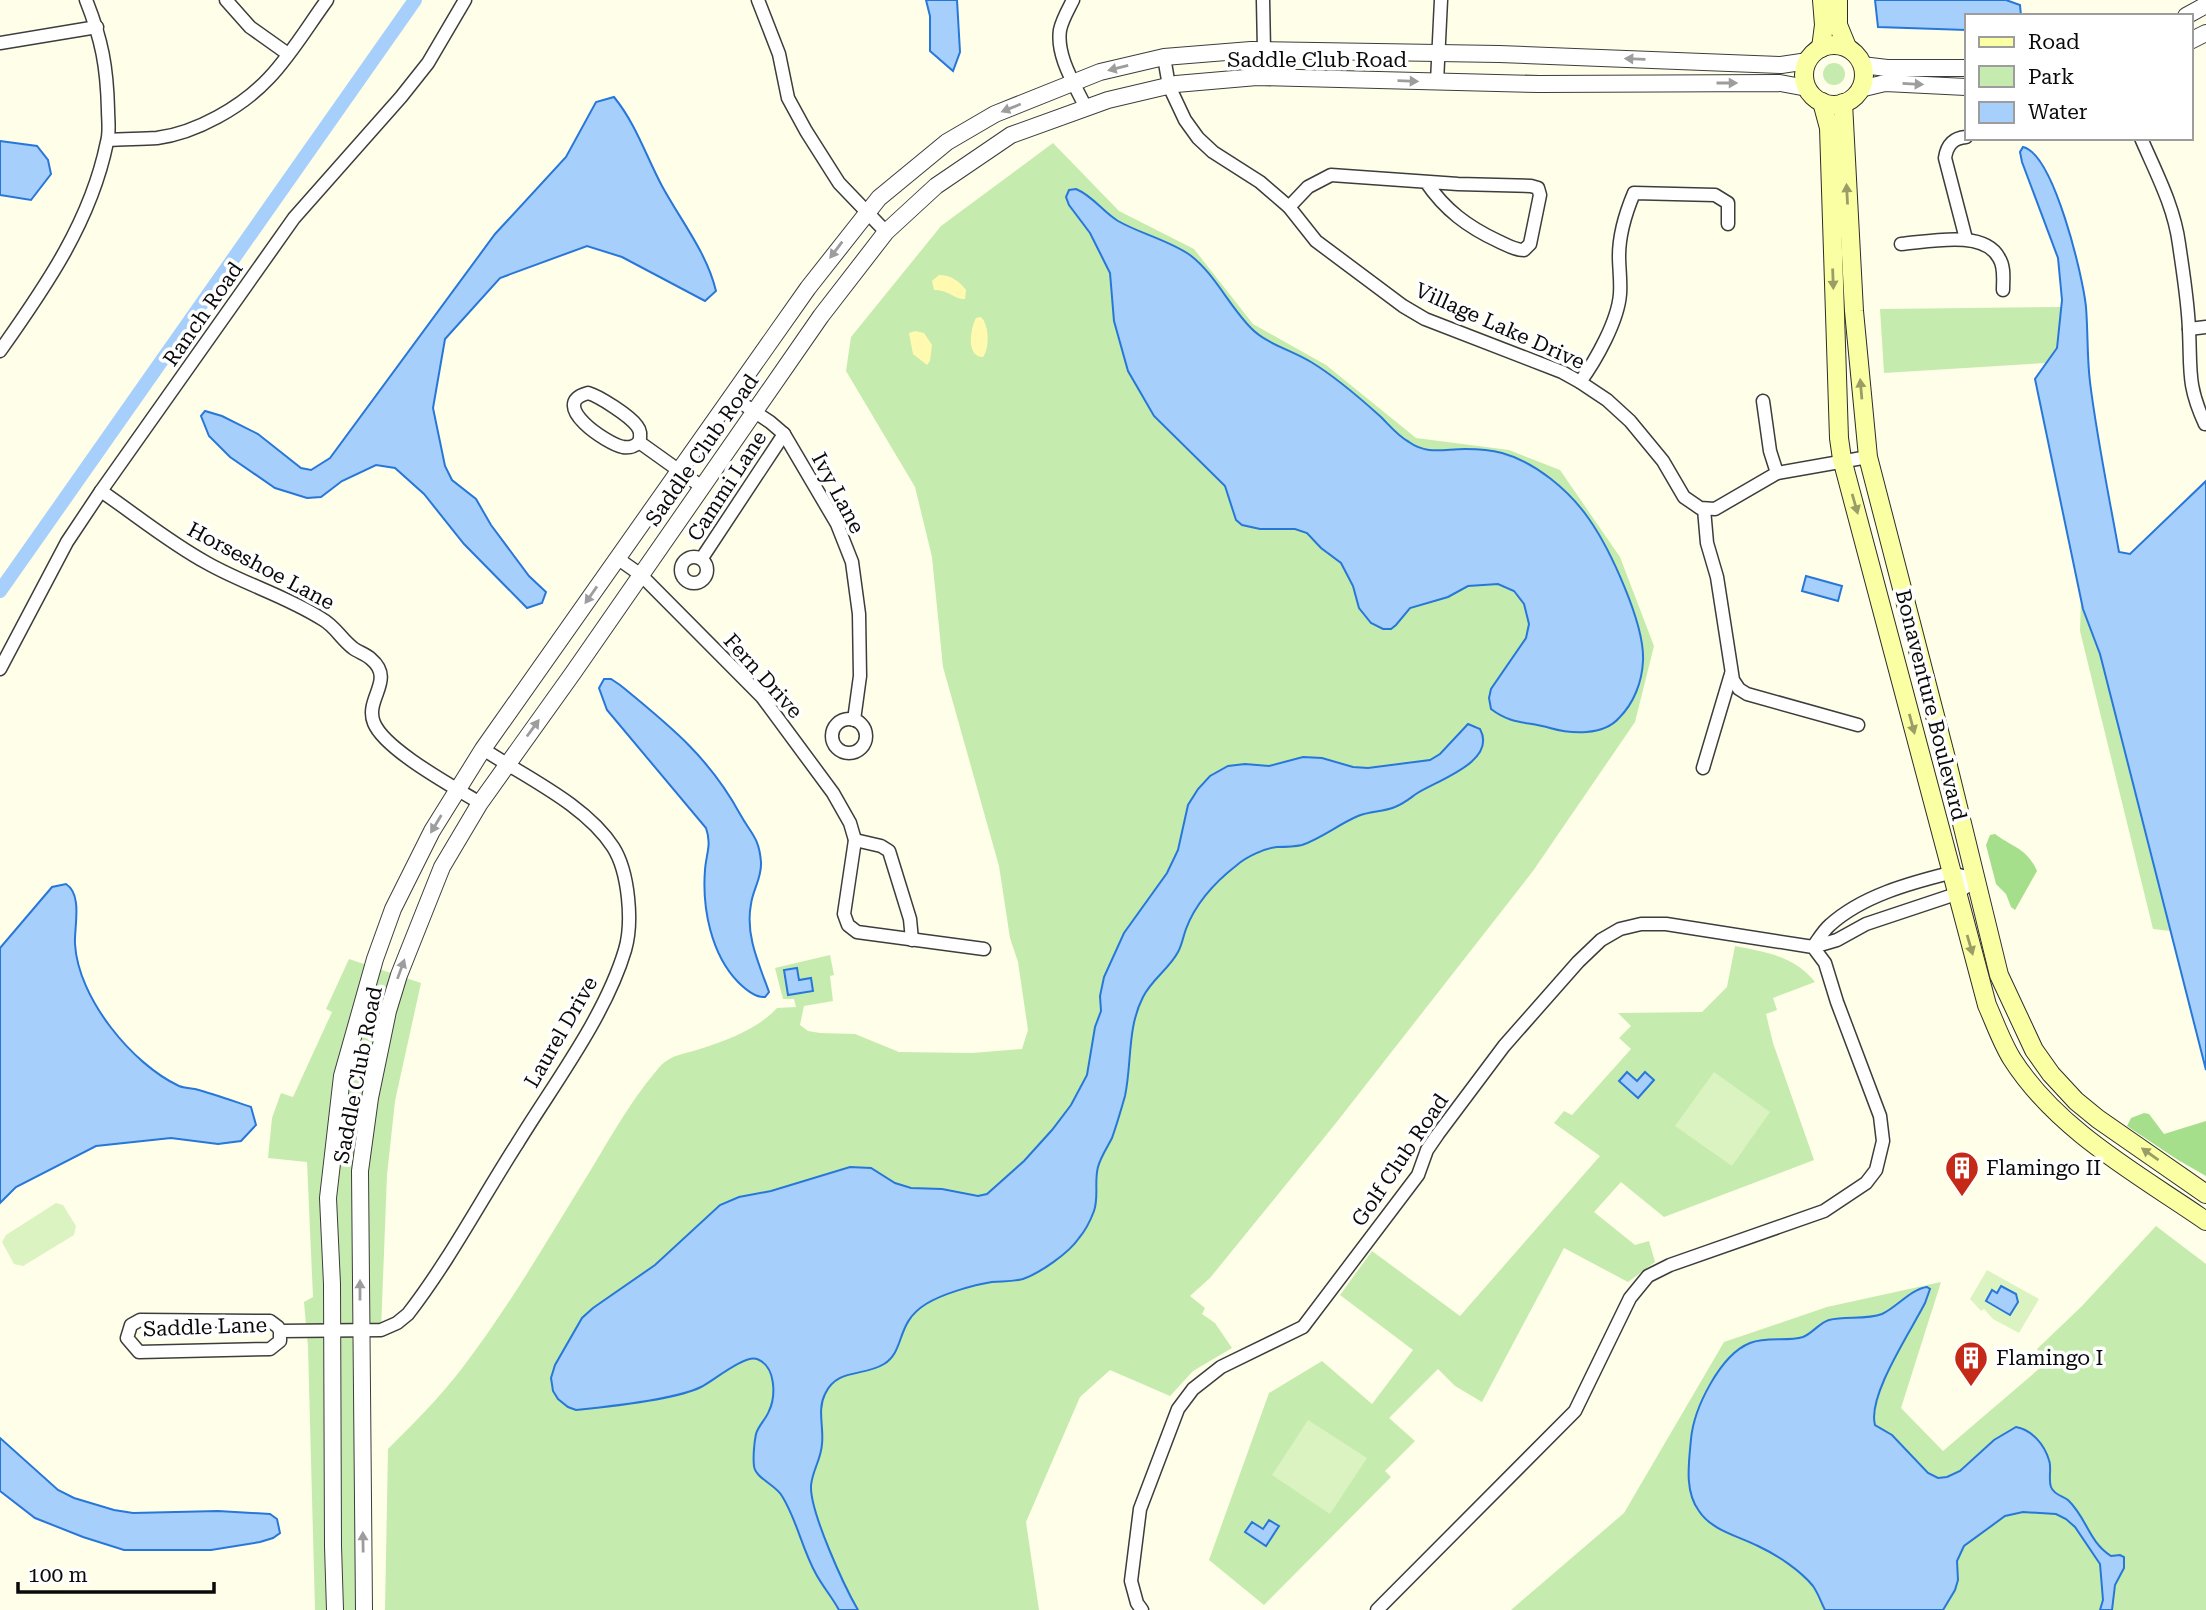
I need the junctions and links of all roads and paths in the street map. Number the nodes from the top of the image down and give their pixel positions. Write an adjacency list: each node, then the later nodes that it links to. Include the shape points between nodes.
1 (86, 0): 13 (street)
2 (226, 0): 19 (street, via 250,27)
3 (327, 0): 19 (street)
4 (465, 0): 59 (street, Ranch Road, via 428,63 294,218)
5 (758, 0): 38 (street, via 779,54 788,98 839,183)
6 (1073, 0): 25 (street, via 1060,40)
7 (1263, 0): 17 (street, Saddle Club Road)
8 (1441, 0): 18 (street)
9 (1822, 0): 16 (main road)
10 (1838, 0): 15 (main road, via 1839,24)
11 (2206, 5): 12 (street)
12 (2190, 14)
13 (97, 27): 14 (street); 34 (street, via 107,69)
14 (0, 43)
15 (1847, 47): 16 (main road); 22 (main road)
16 (1821, 48): 21 (main road)
17 (1264, 50): 18 (street, Saddle Club Road); 20 (street, Saddle Club Road)
18 (1438, 53): 21 (street, Saddle Club Road, one-way to 18, via 1781,65); 24 (street)
19 (288, 54): 34 (street, via 246,99 216,117 159,138)
20 (1164, 57): 25 (street, Saddle Club Road, one-way to 25); 26 (street, Village Lake Drive)
21 (1808, 61): 28 (main road)
22 (1862, 65): 23 (street); 29 (main road)
23 (1965, 68)
24 (1437, 82): 26 (street, Saddle Club Road, one-way to 24, via 1257,77); 28 (street, Saddle Club Road, one-way to 28, via 1780,83)
25 (1074, 83): 32 (street); 38 (street, Saddle Club Road, one-way to 38, via 995,114 947,142 902,177)
26 (1168, 86): 32 (street, Saddle Club Road); 37 (street, Village Lake Drive, via 1198,138)
27 (1965, 87): 29 (street, one-way to 27, via 1885,83)
28 (1807, 88): 30 (main road)
29 (1860, 89): 31 (main road)
30 (1822, 102): 31 (main road); 55 (main road, Bonaventure Boulevard, one-way to 55, via 1829,128)
31 (1843, 103): 54 (main road, Bonaventure Boulevard, one-way to 31, via 1854,311)
32 (1086, 108): 40 (street, Saddle Club Road, via 1011,135 936,186)
33 (1965, 137): 41 (street, via 1952,142 1945,158)
34 (108, 140): 46 (street, via 85,215 49,283)
35 (2142, 140): 45 (street, via 2169,201 2179,241)
36 (1426, 182): 36 (street, via 1538,188 1530,244 1517,250 1478,231 1452,213); 37 (street, via 1331,175 1308,187)
37 (1289, 207): 47 (street, Village Lake Drive, via 1316,241 1403,306 1442,327)
38 (868, 212): 40 (street); 48 (street, Saddle Club Road, one-way to 48)
39 (1728, 223): 47 (street, via 1728,204 1715,195 1634,193 1619,253 1616,313)
40 (886, 232): 50 (street, Saddle Club Road)
41 (1966, 239): 42 (street); 43 (street, via 1986,245 1999,257)
42 (1901, 244)
43 (2003, 290)
44 (2206, 327): 45 (street)
45 (2189, 329): 51 (street, via 2189,374)
46 (0, 351)
47 (1580, 382): 60 (street, Village Lake Drive, via 1630,421 1663,461 1684,497)
48 (731, 397): 50 (street, Ivy Lane); 56 (street, Saddle Club Road)
49 (1763, 401): 57 (street)
50 (754, 412): 52 (street, Ivy Lane); 58 (street, Saddle Club Road)
51 (2205, 424)
52 (784, 434): 62 (street, Cammi Lane); 66 (street, Ivy Lane, via 837,524 852,562 860,664)
53 (639, 442): 53 (street, via 635,424 592,394 579,397 574,408 580,421 618,445 630,447); 56 (street)
54 (1868, 457): 55 (street); 75 (main road, Bonaventure Boulevard)
55 (1842, 459): 57 (street); 74 (main road, Bonaventure Boulevard, one-way to 74)
56 (680, 471): 58 (street); 61 (street, Saddle Club Road)
57 (1777, 472): 60 (street, via 1724,506)
58 (702, 487): 63 (street, Saddle Club Road)
59 (101, 491): 64 (street, Ranch Road, via 67,542); 71 (street, Horseshoe Lane, via 206,563 335,628 354,649 370,657 382,678 373,721 419,765)
60 (1704, 509): 65 (street)
61 (617, 558): 63 (street, Fern Drive); 68 (street, Saddle Club Road, one-way to 68)
62 (702, 558)
63 (641, 575): 69 (street, Saddle Club Road, one-way to 63); 73 (street, Fern Drive, via 762,697 833,793)
64 (0, 669)
65 (1731, 673): 67 (street, via 1747,694); 70 (street)
66 (855, 720)
67 (1858, 725)
68 (483, 749): 69 (street, Laurel Drive); 71 (street, Saddle Club Road)
69 (506, 764): 72 (street, Saddle Club Road); 84 (street, Laurel Drive, via 570,804 595,824 614,849 625,880 629,914 625,948 610,990 575,1051 418,1301 397,1323 381,1330)
70 (1703, 768)
71 (457, 789): 72 (street, Horseshoe Lane); 86 (street, Saddle Club Road, one-way to 86, via 393,909 342,1076 328,1198)
72 (480, 803): 84 (street, Saddle Club Road, one-way to 72, via 360,1171 388,1011 443,867)
73 (855, 840): 79 (street, via 889,852 911,919); 79 (street, via 844,914 848,925 857,932)
74 (1950, 873): 75 (street); 76 (main road, Bonaventure Boulevard); 77 (street, via 1913,882)
75 (1977, 879): 76 (street, Golf Club Road); 82 (main road, Bonaventure Boulevard, one-way to 75, via 2091,1113 2034,1051 1999,975)
76 (1956, 894): 78 (street, Golf Club Road); 83 (main road, Bonaventure Boulevard, one-way to 83, via 1987,1005 2011,1058 2030,1084 2075,1128)
77 (1858, 906): 78 (street); 80 (street, via 1829,926)
78 (1866, 925): 80 (street, Golf Club Road)
79 (912, 940): 81 (street)
80 (1813, 947): 89 (street, Golf Club Road, via 1641,924 1601,940 1578,962 1504,1046 1427,1150 1418,1175 1303,1327 1221,1367 1193,1389 1178,1409 1140,1509 1131,1581); 90 (street, via 1825,963 1880,1116 1884,1141 1876,1170 1867,1183 1824,1211 1648,1276 1630,1298 1575,1411)
81 (984, 949)
82 (2206, 1194)
83 (2206, 1222)
84 (360, 1330): 86 (street, Saddle Lane); 88 (street, Saddle Club Road, one-way to 84)
85 (280, 1331): 85 (street, Saddle Lane, via 270,1321 141,1320 131,1325 127,1338 139,1352 270,1349 280,1341); 86 (street, Saddle Lane)
86 (333, 1331): 87 (street, Saddle Club Road)
87 (335, 1610)
88 (365, 1610)
89 (1142, 1610)
90 (1377, 1610)

